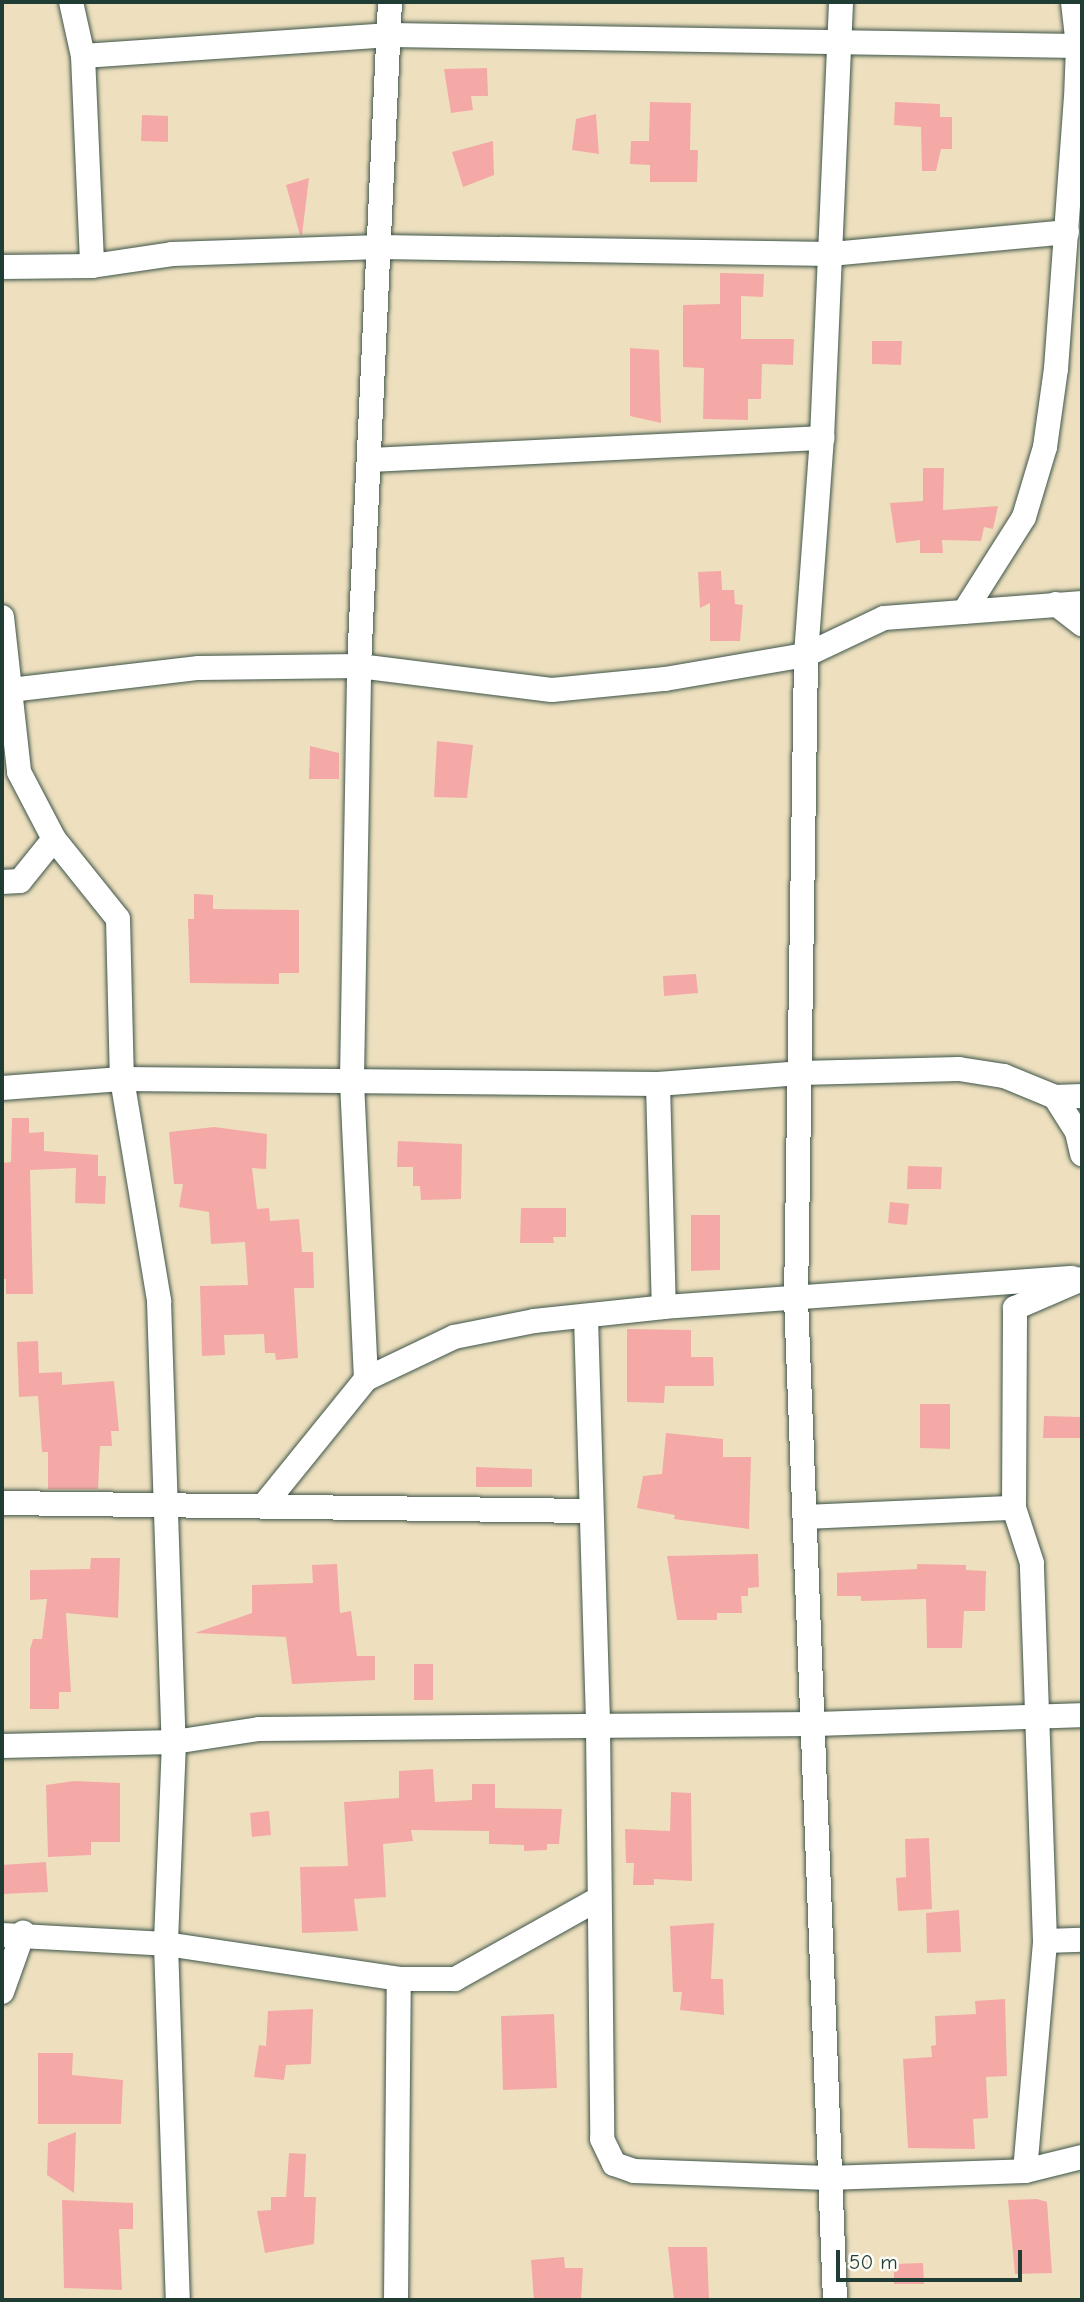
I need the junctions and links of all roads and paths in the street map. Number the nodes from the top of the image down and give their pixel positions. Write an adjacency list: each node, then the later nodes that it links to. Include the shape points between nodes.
1 (71, 2): 8 (street)
2 (390, 2): 5 (street)
3 (841, 2): 6 (street)
4 (1073, 2): 7 (street)
5 (390, 35): 6 (street); 8 (street); 10 (street)
6 (840, 40): 7 (street); 11 (street)
7 (1078, 46): 9 (street)
8 (83, 56): 12 (street)
9 (1067, 232): 11 (street); 18 (street, via 1045,447 1024,517)
10 (380, 247): 11 (street); 12 (street, via 172,254); 15 (street)
11 (831, 254): 14 (street)
12 (92, 266): 13 (street)
13 (2, 267)
14 (822, 438): 15 (street); 21 (street)
15 (372, 460): 22 (street)
16 (1082, 603): 17 (street)
17 (1056, 604): 18 (street); 20 (street)
18 (964, 612): 21 (street, via 884,618)
19 (2, 617): 23 (street)
20 (1082, 624)
21 (806, 654): 22 (street, via 665,679 552,690); 26 (street)
22 (359, 666): 23 (street, via 199,668); 27 (street)
23 (6, 690): 24 (street, via 19,772)
24 (54, 839): 25 (street, via 20,881); 28 (street, via 118,919)
25 (2, 882)
26 (800, 1073): 29 (street); 32 (street, via 959,1069 1004,1076); 35 (street)
27 (352, 1078): 28 (street); 29 (street); 38 (street)
28 (122, 1079): 30 (street); 40 (street, via 159,1301)
29 (658, 1084): 36 (street)
30 (2, 1088)
31 (1082, 1096): 32 (street)
32 (1055, 1097): 33 (street, via 1077,1132)
33 (1082, 1154)
34 (1082, 1278): 35 (street); 42 (street, via 1015,1308)
35 (796, 1300): 36 (street); 44 (street)
36 (664, 1307): 37 (street)
37 (586, 1317): 38 (street, via 454,1336); 43 (street)
38 (366, 1379): 41 (street)
39 (2, 1503): 40 (street)
40 (165, 1504): 41 (street); 49 (street)
41 (264, 1505): 43 (street)
42 (1014, 1508): 44 (street); 45 (street, via 1032,1563)
43 (590, 1511): 48 (street)
44 (805, 1517): 47 (street)
45 (1039, 1715): 46 (street); 47 (street); 54 (street)
46 (1082, 1715)
47 (813, 1724): 48 (street); 60 (street)
48 (598, 1726): 49 (street, via 259,1729); 51 (street)
49 (174, 1742): 50 (street); 55 (street)
50 (2, 1746)
51 (598, 1899): 56 (street, via 455,1979); 60 (street, via 602,2139 614,2164 634,2171)
52 (12, 1934): 55 (street); 57 (street)
53 (1082, 1940): 54 (street)
54 (1045, 1941): 59 (street)
55 (166, 1944): 56 (street); 61 (street)
56 (400, 1979): 62 (street)
57 (2, 1992)
58 (1082, 2157): 59 (street)
59 (1025, 2171): 60 (street)
60 (828, 2178): 63 (street)
61 (178, 2300)
62 (396, 2300)
63 (835, 2300)

